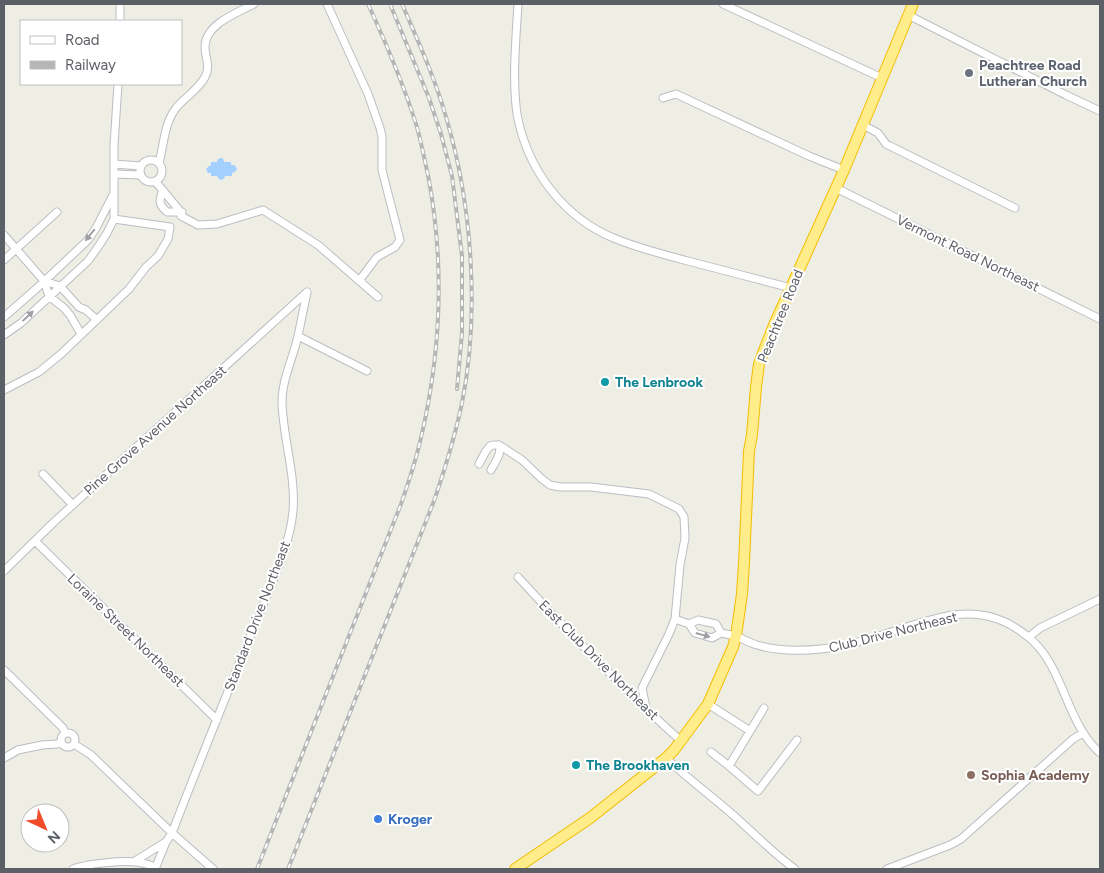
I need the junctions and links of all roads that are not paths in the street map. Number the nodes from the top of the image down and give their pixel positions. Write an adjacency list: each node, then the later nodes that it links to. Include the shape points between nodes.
1 (119, 4): 8 (street)
2 (254, 4): 14 (street, via 216,25 209,33 205,48 207,73 173,114 166,128)
3 (327, 4): 32 (street, via 380,128 382,170 400,240 395,247 377,257)
4 (518, 4): 34 (street, via 516,94 522,134 539,174 565,206 596,230 616,239)
5 (723, 4): 9 (street)
6 (913, 4): 7 (highway, Peachtree Road)
7 (908, 15): 9 (highway, Peachtree Road); 12 (street)
8 (120, 20)
9 (882, 78): 13 (highway, Peachtree Road)
10 (118, 85): 15 (street)
11 (663, 98): 17 (street, via 676,94)
12 (1100, 111)
13 (863, 125): 17 (highway, Peachtree Road); 24 (street, via 878,133 886,144)
14 (159, 163): 16 (street, via 149,160); 20 (street, via 162,173)
15 (114, 164): 16 (street); 18 (street)
16 (141, 166): 19 (street)
17 (844, 170): 21 (highway, Peachtree Road)
18 (114, 174): 19 (street); 23 (street)
19 (140, 175): 20 (street, via 145,181)
20 (155, 182): 22 (street)
21 (836, 188): 34 (highway, Peachtree Road); 39 (street, Vermont Road Northeast)
22 (163, 190): 25 (street); 25 (street, via 159,201 162,208 167,212)
23 (114, 193): 27 (street); 31 (street, one-way to 31, via 88,240)
24 (1015, 208)
25 (180, 211): 32 (street, via 181,216 198,225 217,224 263,210 318,245)
26 (57, 212): 29 (street)
27 (114, 219): 33 (street, via 88,261); 40 (street, via 170,227 168,239 158,256)
28 (4, 235): 29 (street)
29 (16, 248): 30 (street); 31 (street)
30 (4, 260)
31 (44, 281): 33 (street); 36 (street); 38 (street)
32 (359, 281): 37 (street)
33 (60, 286): 36 (street); 40 (street, via 79,307)
34 (791, 288): 60 (highway, Peachtree Road, via 762,353 756,387)
35 (307, 292): 43 (street, Standard Drive Northeast); 52 (street, Pine Grove Avenue Northeast)
36 (49, 296): 41 (street, via 66,311); 42 (street, one-way to 36)
37 (378, 297)
38 (4, 317)
39 (1100, 319)
40 (97, 320): 41 (street)
41 (81, 334): 45 (street, via 39,372)
42 (4, 335)
43 (298, 336): 44 (street); 66 (street, Standard Drive Northeast, via 282,401 293,511 279,565)
44 (367, 371)
45 (4, 390)
46 (499, 445): 47 (street, via 490,446); 48 (street, via 501,450); 57 (street, via 550,485 650,494 680,509 684,517 685,538)
47 (483, 457): 48 (street); 49 (street)
48 (495, 463): 50 (street)
49 (479, 464)
50 (491, 470)
51 (43, 474): 52 (street)
52 (73, 505): 53 (street, Pine Grove Avenue Northeast)
53 (35, 541): 54 (street, Pine Grove Avenue Northeast); 66 (street, Loraine Street Northeast)
54 (4, 571)
55 (518, 577): 64 (street, East Club Drive Northeast)
56 (1100, 599): 61 (street, via 1040,628)
57 (674, 619): 58 (street); 64 (street, via 642,688)
58 (688, 624): 59 (street, one-way to 59, via 695,633 712,638); 59 (street, via 698,620 716,624)
59 (721, 633): 60 (street, Club Drive Northeast)
60 (736, 636): 61 (street, Club Drive Northeast, via 778,649 821,650 938,618 967,614 999,620); 63 (highway, Peachtree Road)
61 (1029, 637): 69 (street, Club Drive Northeast, via 1049,662)
62 (4, 670): 68 (street)
63 (708, 704): 67 (street); 71 (highway, Peachtree Road)
64 (646, 708): 71 (street, East Club Drive Northeast)
65 (764, 708): 67 (street)
66 (218, 720): 79 (street, Standard Drive Northeast)
67 (750, 731): 78 (street)
68 (65, 733): 72 (street); 73 (street, via 74,736)
69 (1083, 733): 75 (street, Club Drive Northeast); 87 (street, via 961,839)
70 (797, 740): 78 (street, via 758,791)
71 (681, 741): 77 (highway, Peachtree Road)
72 (61, 743): 73 (street, via 67,748); 76 (street, via 18,750)
73 (74, 744): 79 (street, via 92,755)
74 (711, 752): 78 (street)
75 (1100, 753)
76 (4, 758)
77 (666, 758): 85 (highway, Peachtree Road, via 590,818); 86 (street)
78 (729, 766)
79 (172, 832): 80 (street, Standard Drive Northeast); 84 (street)
80 (166, 842): 81 (street); 82 (street, Standard Drive Northeast)
81 (135, 861): 82 (street); 83 (street)
82 (156, 868)
83 (73, 869)
84 (213, 869)
85 (517, 869)
86 (794, 869)
87 (887, 869)

